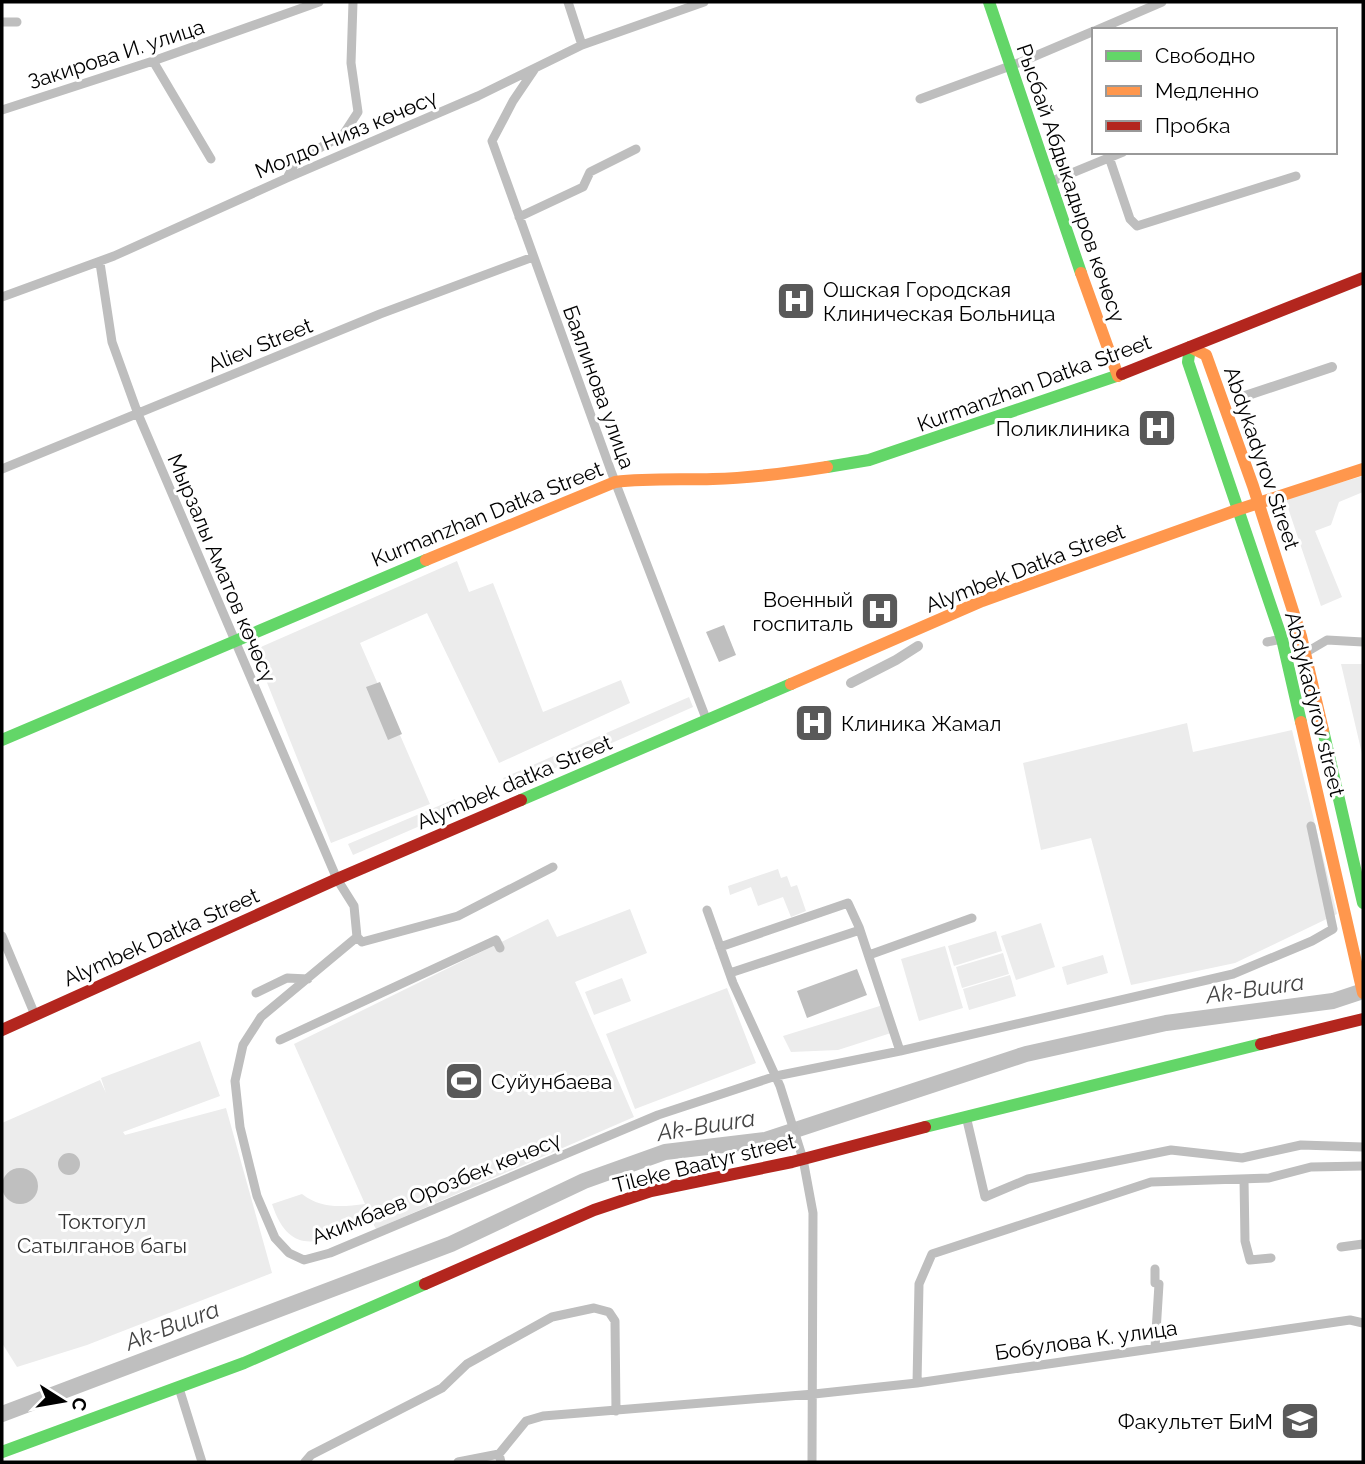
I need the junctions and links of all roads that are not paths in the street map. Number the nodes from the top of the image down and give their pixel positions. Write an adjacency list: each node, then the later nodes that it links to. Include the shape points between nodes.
1 (319, 2): 12 (street, Закирова И. улица)
2 (353, 2): 22 (street, via 351,63 358,112 343,135 296,161)
3 (568, 2): 11 (street)
4 (704, 2): 11 (street, Молдо Нияз көчөсү)
5 (989, 2): 13 (main road, Рысбай Абдыкадыров көчөсү)
6 (1162, 2): 9 (street)
7 (2, 22): 8 (street)
8 (17, 22)
9 (1100, 28)
10 (1092, 31): 13 (street)
11 (582, 45): 14 (street, Молдо Нияз көчөсү)
12 (153, 61): 16 (street, Закирова И. улица); 20 (street)
13 (1010, 66): 15 (street); 23 (main road, Рысбай Абдыкадыров көчөсү)
14 (535, 68): 22 (street, Молдо Нияз көчөсү); 24 (street, Баялинова улица, via 492,141)
15 (920, 99)
16 (2, 110)
17 (636, 149): 24 (street, via 590,173 583,187)
18 (1117, 154): 19 (street)
19 (1109, 157): 21 (street, via 1130,219 1137,226); 23 (street)
20 (211, 159)
21 (1296, 176)
22 (287, 178): 26 (street, Молдо Нияз көчөсү)
23 (1049, 182): 30 (main road, Рысбай Абдыкадыров көчөсү)
24 (519, 216): 25 (street, Баялинова улица)
25 (533, 257): 31 (street, Aliev Street, via 380,314); 34 (street, Баялинова улица)
26 (100, 262): 28 (street, Молдо Нияз көчөсү); 31 (street, Мырзалы Аматов көчөсү, via 112,342)
27 (1363, 278): 29 (main road, Kurmanzhan Datka Street)
28 (2, 297)
29 (1189, 346): 30 (main road, Kurmanzhan Datka Street); 35 (main road, Abdykadyrov Street, via 1206,355); 36 (main road, Abdykadyrov Street, via 1188,362)
30 (1118, 376): 34 (main road, Kurmanzhan Datka Street, via 869,460 780,474)
31 (138, 414): 32 (street, Aliev Street); 38 (street, Мырзалы Аматов көчөсү)
32 (2, 469)
33 (1363, 469): 35 (main road, Alymbek Datka Street)
34 (615, 482): 38 (main road, Kurmanzhan Datka Street); 43 (street, Баялинова улица)
35 (1258, 503): 36 (main road, Alymbek Datka Street); 41 (main road, Abdykadyrov Street)
36 (1237, 510): 37 (main road, Abdykadyrov street); 43 (main road, Alymbek Datka Street, via 982,601)
37 (1282, 639): 39 (street); 60 (main road, Abdykadyrov street)
38 (233, 641): 44 (main road, Kurmanzhan Datka Street); 47 (street, Мырзалы Аматов көчөсү)
39 (1267, 642)
40 (1363, 642): 41 (street, via 1328,640)
41 (1305, 653): 42 (main road, Abdykadyrov Street)
42 (1310, 676): 48 (main road, Abdykadyrov street)
43 (708, 721): 47 (main road, Alymbek datka Street)
44 (2, 740)
45 (1311, 826): 65 (street, via 1333,929 1312,941 1233,974)
46 (553, 867): 53 (street, via 458,916 362,942)
47 (337, 879): 53 (street, via 354,906); 61 (main road, Alymbek Datka Street)
48 (1363, 903)
49 (707, 910): 54 (street)
50 (972, 918): 56 (street)
51 (860, 930): 54 (street, via 848,903); 56 (street); 57 (street)
52 (2, 937): 61 (street)
53 (357, 937): 58 (street, Акимбаев Орозбек көчөсү)
54 (720, 947): 57 (street)
55 (500, 948): 64 (street, via 496,940)
56 (869, 955): 65 (street)
57 (730, 974): 66 (street)
58 (308, 979): 59 (street, via 287,978); 66 (street, Акимбаев Орозбек көчөсү, via 261,1017 243,1045 235,1081 240,1127 257,1196 275,1238 304,1260 658,1115)
59 (256, 993)
60 (1363, 993)
61 (35, 1015): 63 (main road, Alymbek Datka Street)
62 (1363, 1019): 67 (main road, Tileke Baatyr street)
63 (2, 1030)
64 (281, 1040)
65 (900, 1051): 66 (street)
66 (776, 1076): 69 (street)
67 (966, 1116): 68 (street, via 985,1197 1028,1179 1171,1150 1242,1158 1301,1145); 69 (main road, Tileke Baatyr street)
68 (1363, 1147)
69 (803, 1159): 79 (main road, Tileke Baatyr street, via 651,1191 594,1210); 80 (street, via 813,1213)
70 (1363, 1167): 71 (street, via 1311,1167)
71 (1244, 1179): 74 (street, via 1245,1241 1250,1260); 78 (street, via 1151,1182 932,1254 919,1284)
72 (1363, 1244): 73 (street)
73 (1341, 1247)
74 (1271, 1258)
75 (1155, 1269): 77 (street, via 1155,1283 1159,1284)
76 (1363, 1323): 77 (street, Бобулова К. улица, via 1350,1320)
77 (1155, 1348): 78 (street, Бобулова К. улица)
78 (917, 1383): 80 (street, Бобулова К. улица)
79 (179, 1388): 82 (main road, Tileke Baatyr street); 84 (street)
80 (814, 1394): 81 (street, Бобулова К. улица); 87 (street)
81 (616, 1411): 83 (street, Бобулова К. улица, via 531,1419); 85 (street, via 615,1321 609,1312 594,1308 552,1317 467,1364 442,1388)
82 (2, 1452)
83 (500, 1458): 86 (street)
84 (202, 1462)
85 (305, 1462)
86 (458, 1462)
87 (812, 1462)

